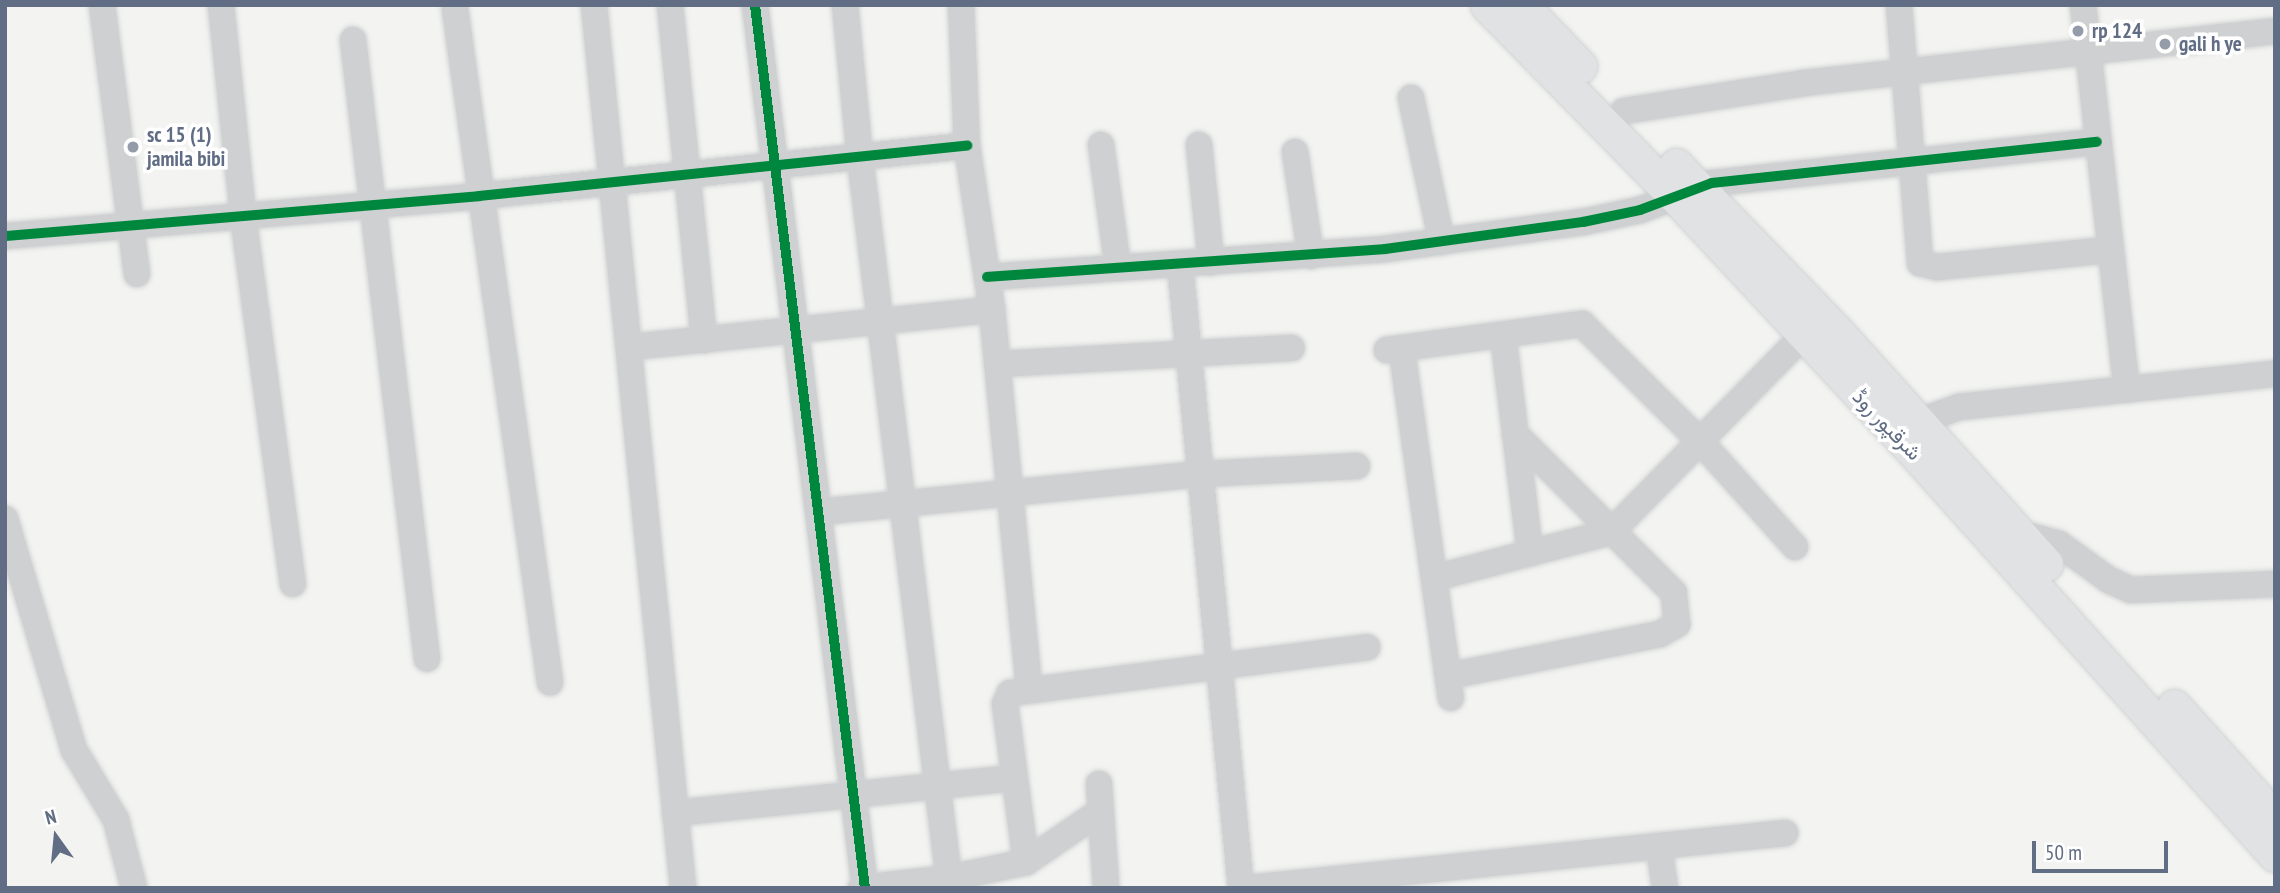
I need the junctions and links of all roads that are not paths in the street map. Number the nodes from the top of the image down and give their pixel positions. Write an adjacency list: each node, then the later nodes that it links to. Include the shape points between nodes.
1 (102, 5): 33 (street)
2 (221, 5): 32 (street)
3 (594, 5): 28 (street)
4 (670, 5): 27 (street)
5 (755, 5): 26 (street)
6 (845, 5): 24 (street)
7 (961, 5): 22 (street)
8 (1488, 5): 29 (main road, شرقپور روڈ)
9 (1521, 5): 18 (main road, شرقپور روڈ)
10 (1899, 5): 16 (street)
11 (2083, 5): 15 (street)
12 (456, 9): 30 (street)
13 (2275, 31): 15 (street)
14 (354, 40): 31 (street)
15 (2088, 54): 16 (street); 19 (street)
16 (1906, 73): 18 (street, via 1804,83); 25 (street)
17 (1411, 98): 35 (street)
18 (1624, 111): 29 (main road, شرقپور روڈ)
19 (2097, 142): 25 (street); 36 (street)
20 (1101, 145): 40 (street)
21 (1199, 145): 38 (street)
22 (967, 146): 24 (street); 42 (street)
23 (1295, 152): 37 (street)
24 (860, 157): 26 (street); 44 (street)
25 (1915, 162): 29 (street); 36 (street, via 1917,252 1922,265)
26 (773, 165): 27 (street); 45 (street)
27 (686, 174): 28 (street); 48 (street)
28 (612, 181): 30 (street); 49 (street)
29 (1687, 193): 35 (street, via 1583,222); 47 (main road, شرقپور روڈ); 55 (main road, شرقپور روڈ)
30 (479, 196): 31 (street); 74 (street)
31 (375, 202): 32 (street); 72 (street)
32 (243, 216): 33 (street); 69 (street)
33 (129, 224): 34 (street); 41 (street)
34 (5, 236)
35 (1442, 242): 37 (street)
36 (2108, 250): 54 (street)
37 (1311, 256): 38 (street)
38 (1211, 262): 39 (street)
39 (1180, 264): 40 (street); 51 (street)
40 (1118, 268): 42 (street)
41 (137, 274)
42 (987, 277): 43 (street)
43 (992, 310): 44 (street); 52 (street)
44 (880, 320): 45 (street); 61 (street)
45 (798, 330): 48 (street); 62 (street)
46 (1503, 335): 56 (street); 57 (street, via 1582,324); 68 (street, via 1394,350)
47 (1802, 337): 57 (street); 85 (main road, شرقپور روڈ, via 1922,461)
48 (704, 340): 49 (street)
49 (631, 347): 81 (street)
50 (1292, 348): 51 (street)
51 (1189, 354): 52 (street); 59 (street)
52 (997, 363): 60 (street)
53 (2275, 374): 54 (street)
54 (2126, 389): 55 (street, via 1959,407)
55 (1918, 422): 65 (main road, شرقپور روڈ)
56 (1516, 434): 64 (street); 67 (street)
57 (1700, 441): 64 (street); 66 (street)
58 (1357, 466): 59 (street)
59 (1201, 474): 60 (street); 73 (street)
60 (1012, 494): 61 (street); 75 (street)
61 (903, 506): 62 (street); 77 (street)
62 (819, 512): 79 (street)
63 (5, 519): 89 (street, via 74,750 116,820)
64 (1611, 532): 67 (street); 68 (street, via 1674,593 1677,624 1660,634 1450,687)
65 (2019, 534): 70 (street, via 2059,544 2109,580 2137,591); 80 (main road, شرقپور روڈ)
66 (1794, 547)
67 (1530, 553): 68 (street)
68 (1434, 578)
69 (293, 584)
70 (2275, 584)
71 (1367, 648): 73 (street, via 1266,658)
72 (427, 659)
73 (1220, 669): 75 (street); 93 (street)
74 (550, 682)
75 (1029, 688): 76 (street, via 1010,693 1005,700)
76 (1013, 778): 77 (street); 86 (street)
77 (937, 784): 79 (street); 88 (street)
78 (1099, 784): 82 (street)
79 (852, 793): 81 (street); 91 (street)
80 (2268, 801)
81 (675, 813): 90 (street)
82 (1098, 813): 86 (street); 92 (street)
83 (1785, 833): 84 (street)
84 (1659, 846): 87 (street); 95 (street)
85 (2275, 855)
86 (1026, 862): 88 (street)
87 (1428, 879): 94 (street)
88 (950, 883): 91 (street)
89 (134, 888)
90 (683, 888)
91 (864, 888)
92 (1106, 888)
93 (1241, 888)
94 (1249, 888)
95 (1665, 888)

